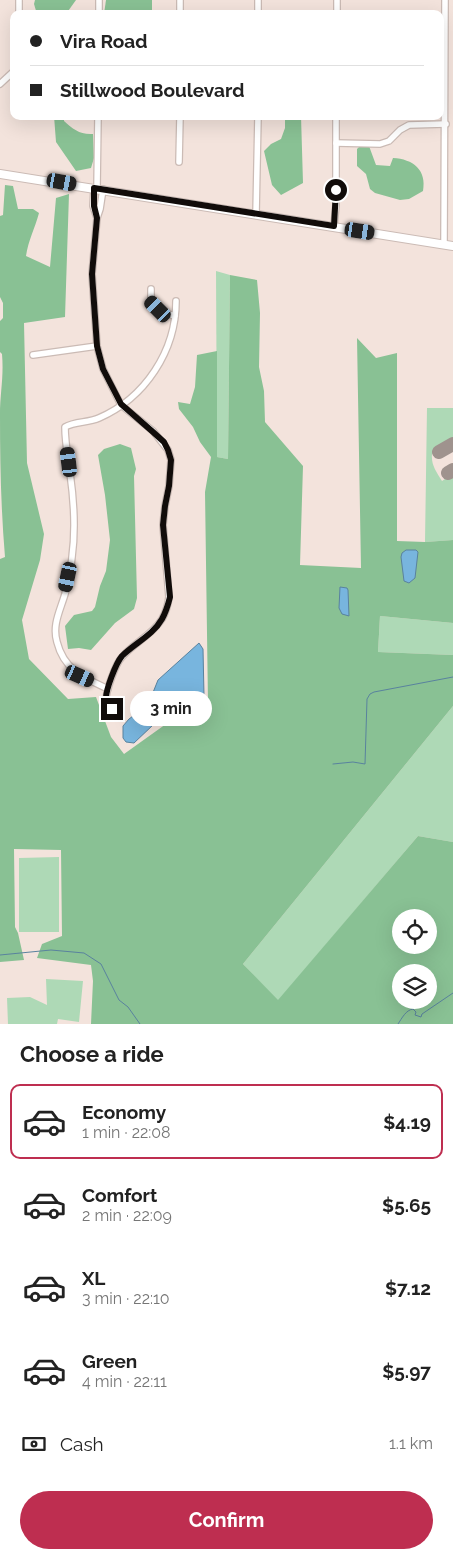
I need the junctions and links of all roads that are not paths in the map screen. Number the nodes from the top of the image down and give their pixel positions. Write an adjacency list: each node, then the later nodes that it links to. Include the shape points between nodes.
1 (445, 0): 8 (street)
2 (10, 75): 3 (street)
3 (0, 84)
4 (98, 120): 12 (street)
5 (180, 120): 10 (street)
6 (258, 120): 13 (street)
7 (336, 120): 9 (street)
8 (446, 124): 9 (street, via 409,125 380,144); 15 (street)
9 (336, 144): 14 (street)
10 (179, 162)
11 (0, 174): 12 (main road)
12 (98, 188): 13 (main road); 20 (street, via 94,206 97,218 92,274)
13 (256, 214): 14 (main road)
14 (334, 226): 15 (main road)
15 (444, 244): 16 (main road)
16 (453, 246)
17 (151, 289): 19 (street, via 151,302)
18 (176, 301): 19 (street)
19 (175, 316): 22 (street, via 166,352 158,366 149,380)
20 (97, 346): 21 (street); 22 (street, via 103,369)
21 (33, 355)
22 (121, 404): 23 (street, via 164,442 169,455 169,486 163,525 170,597 162,620 122,656); 23 (street, via 97,419 65,427 75,535 65,594 54,630 60,654 68,666 80,676)
23 (108, 689): 24 (street, via 108,704)
24 (116, 712)

